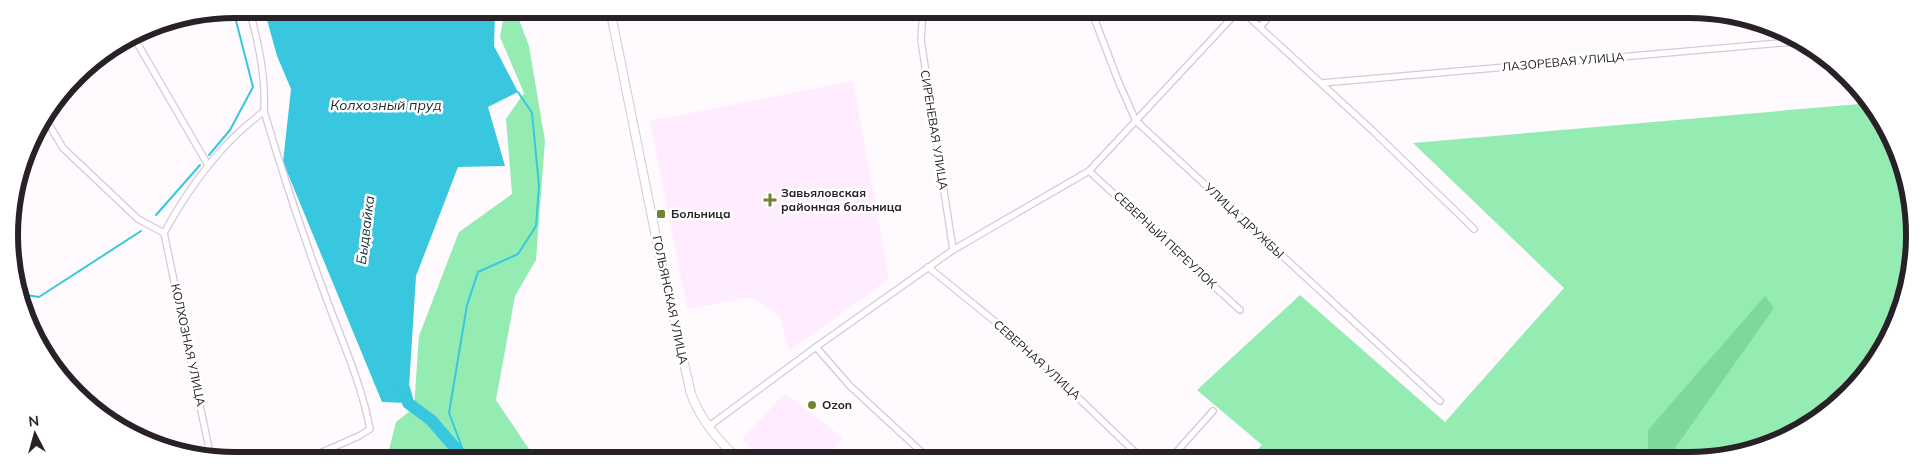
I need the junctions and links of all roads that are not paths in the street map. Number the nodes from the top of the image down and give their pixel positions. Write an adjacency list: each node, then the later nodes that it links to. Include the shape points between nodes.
1 (252, 18): 12 (street, via 265,88)
2 (612, 18): 25 (main road, ГОЛЬЯНСКАЯ УЛИЦА, via 685,369 699,414)
3 (922, 18): 19 (street, СИРЕНЕВАЯ УЛИЦА, via 921,40)
4 (1094, 18): 13 (street, УЛИЦА ДРУЖБЫ)
5 (1233, 18): 13 (street)
6 (1249, 18): 8 (street)
7 (1268, 18): 8 (street)
8 (1260, 27): 11 (street)
9 (136, 42): 15 (street)
10 (1789, 42): 11 (street, ЛАЗОРЕВАЯ УЛИЦА)
11 (1322, 83): 17 (street)
12 (264, 112): 15 (street, via 230,140); 27 (street, via 324,293 365,402 370,429)
13 (1136, 121): 16 (street); 23 (street, УЛИЦА ДРУЖБЫ)
14 (48, 124): 18 (street, via 63,148 138,218)
15 (208, 166): 18 (street, via 176,210)
16 (1089, 171): 19 (street); 21 (street, СЕВЕРНЫЙ ПЕРЕУЛОК)
17 (1474, 229)
18 (164, 233): 26 (street, КОЛХОЗНАЯ УЛИЦА)
19 (953, 250): 20 (street)
20 (928, 267): 22 (street); 30 (street, СЕВЕРНАЯ УЛИЦА, via 1018,341)
21 (1240, 310)
22 (816, 347): 25 (street); 29 (street, via 850,386)
23 (1440, 401)
24 (1213, 411): 31 (street)
25 (708, 427): 28 (main road, ГОЛЬЯНСКАЯ УЛИЦА)
26 (208, 450)
27 (323, 452)
28 (731, 452)
29 (922, 452)
30 (1135, 452)
31 (1177, 452)

